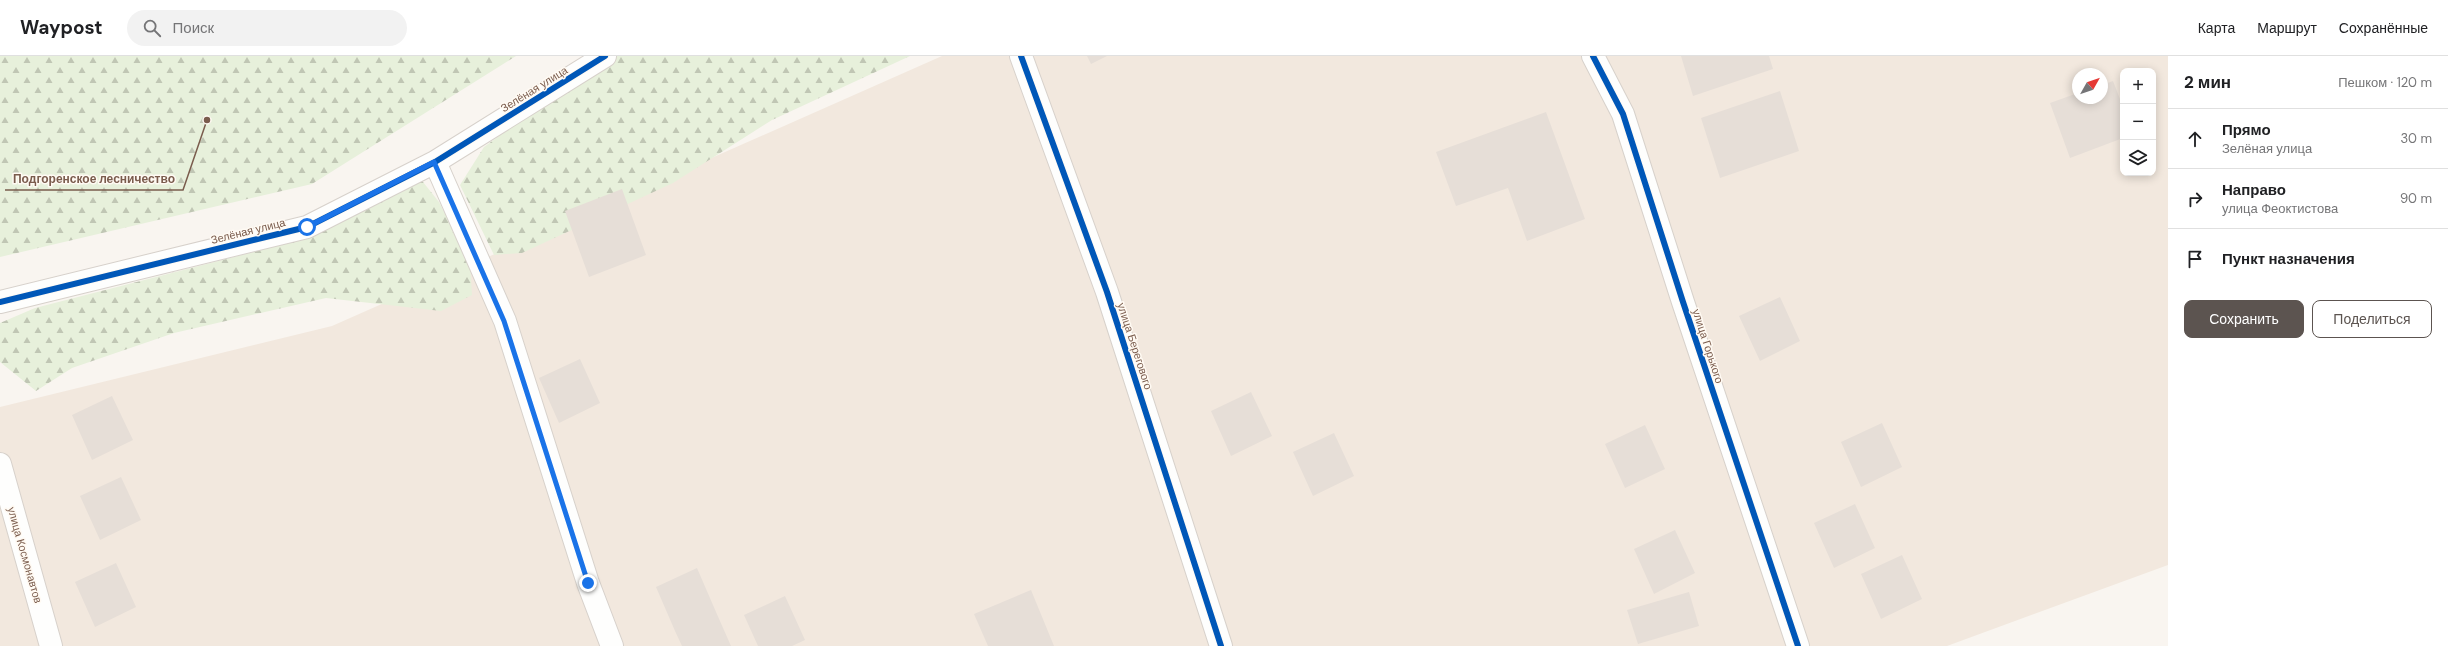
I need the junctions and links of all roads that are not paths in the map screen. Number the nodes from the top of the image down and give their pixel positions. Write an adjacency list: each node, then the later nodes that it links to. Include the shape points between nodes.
1 (605, 56): 4 (street, Зелёная улица)
2 (1021, 56): 9 (street, улица Берегового, via 1107,292)
3 (1593, 56): 10 (street, улица Горького, via 1623,114)
4 (434, 162): 5 (street, Зелёная улица, via 307,227); 8 (street, via 504,321 588,583)
5 (0, 302)
6 (0, 464): 7 (street, улица Космонавтов)
7 (51, 646)
8 (612, 646)
9 (1221, 646)
10 (1798, 646)

